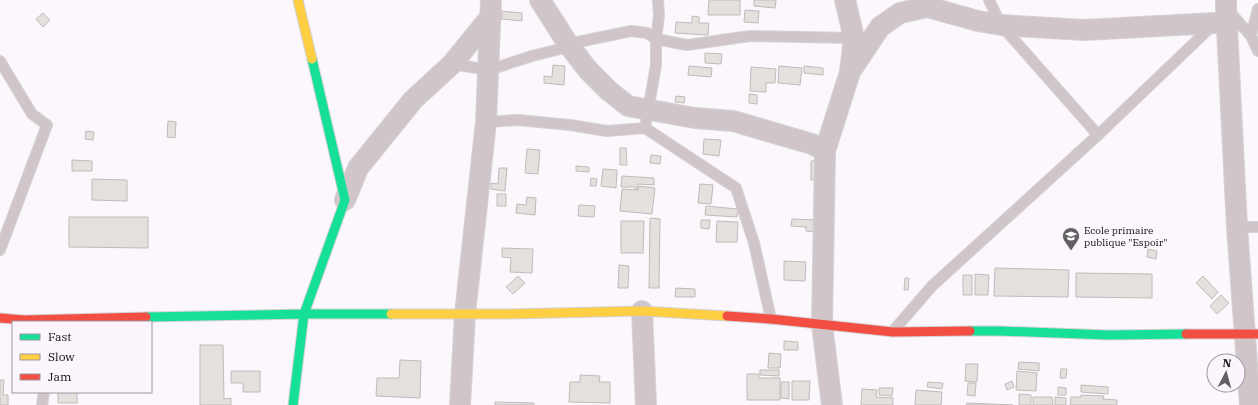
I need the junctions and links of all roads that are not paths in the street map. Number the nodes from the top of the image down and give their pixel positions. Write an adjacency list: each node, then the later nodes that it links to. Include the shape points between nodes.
1 (298, 0): 23 (street)
2 (540, 0): 13 (street)
3 (658, 0): 11 (lane)
4 (845, 0): 12 (street)
5 (989, 0): 9 (lane)
6 (492, 7): 16 (street); 17 (street)
7 (1258, 9): 10 (lane)
8 (1222, 10): 9 (street, via 1131,29 1084,30); 10 (lane); 21 (lane); 24 (street)
9 (1001, 24): 18 (street, via 978,21 927,7 900,13 880,26); 21 (lane)
10 (1251, 36): 14 (lane)
11 (656, 38): 12 (lane, via 687,45 750,36); 13 (lane, via 647,33 631,30); 19 (lane, via 656,65)
12 (854, 38): 18 (street)
13 (568, 44): 17 (lane, via 560,49); 19 (street, via 608,90)
14 (1258, 51)
15 (0, 61): 26 (lane, via 32,114 47,125)
16 (452, 64): 17 (lane); 23 (street, via 412,100 358,168)
17 (489, 70): 20 (street)
18 (850, 72): 22 (street)
19 (647, 119): 20 (lane, via 607,131 518,120); 22 (street, via 696,118 733,121 812,144); 31 (lane, via 736,188 754,242)
20 (486, 122): 29 (street)
21 (1098, 135): 34 (lane, via 932,286)
22 (825, 151): 33 (street)
23 (345, 200): 28 (street)
24 (1237, 227): 25 (lane); 35 (street)
25 (1258, 227)
26 (0, 250)
27 (642, 311): 29 (street); 31 (street); 40 (street)
28 (304, 314): 29 (street); 32 (street); 38 (street)
29 (465, 314): 39 (street)
30 (0, 318): 32 (street)
31 (771, 319): 33 (street)
32 (25, 321)
33 (822, 325): 34 (street); 41 (street)
34 (893, 332): 35 (street)
35 (1252, 334): 42 (street)
36 (44, 393): 37 (lane)
37 (42, 405)
38 (293, 405)
39 (460, 405)
40 (646, 405)
41 (832, 405)
42 (1250, 405)

